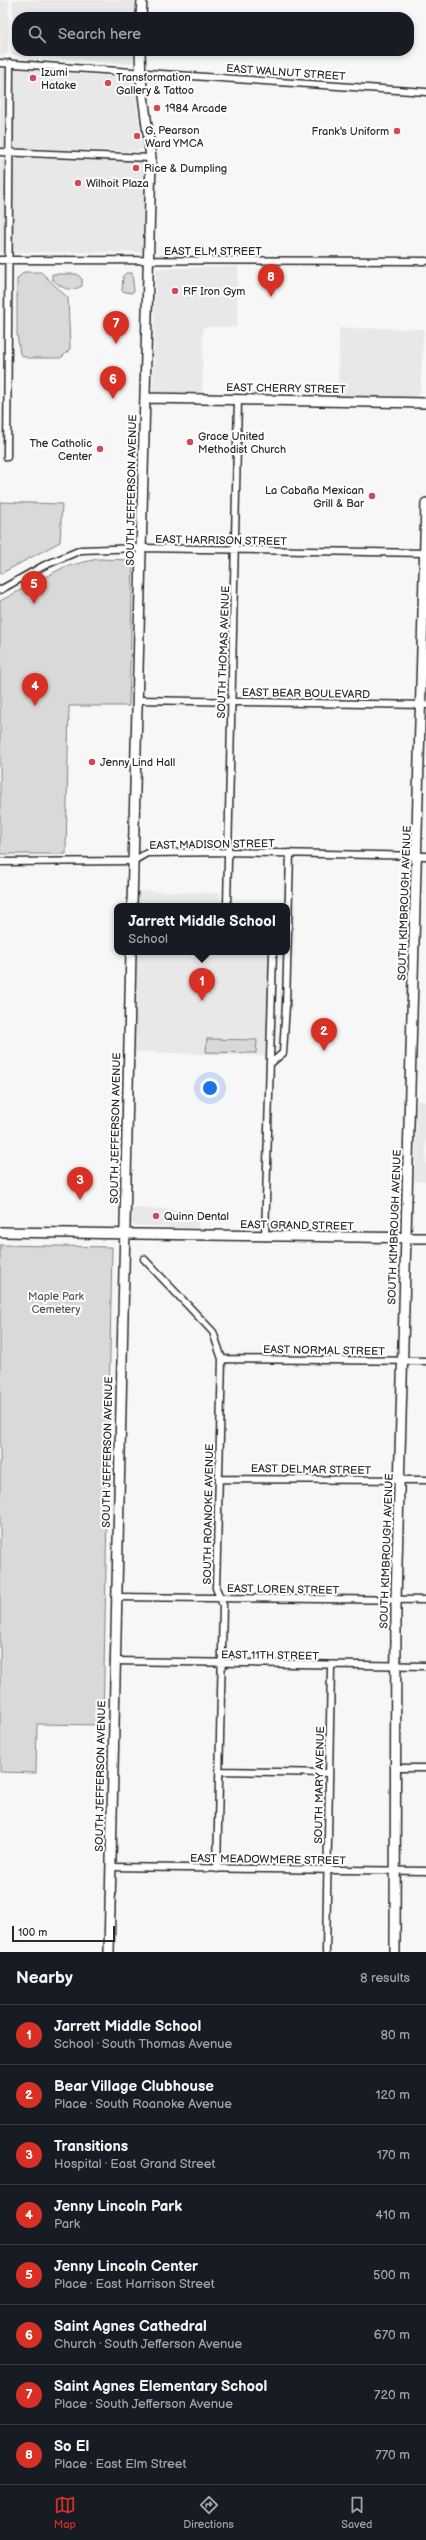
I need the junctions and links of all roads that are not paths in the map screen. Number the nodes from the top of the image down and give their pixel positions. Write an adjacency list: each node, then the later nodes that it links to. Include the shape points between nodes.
1 (142, 0): 2 (main road)
2 (141, 12)
3 (140, 56): 6 (main road, SOUTH JEFFERSON AVENUE)
4 (0, 62): 5 (street, EAST WALNUT STREET)
5 (10, 63): 6 (street, EAST WALNUT STREET); 9 (street)
6 (141, 71): 7 (street, EAST WALNUT STREET); 10 (main road, SOUTH JEFFERSON AVENUE)
7 (426, 92)
8 (0, 152): 9 (street)
9 (9, 152): 10 (street); 12 (street)
10 (151, 158): 13 (main road, SOUTH JEFFERSON AVENUE)
11 (0, 260): 12 (street, EAST ELM STREET)
12 (9, 260): 13 (street, EAST ELM STREET); 18 (street)
13 (149, 261): 14 (street, EAST ELM STREET); 15 (main road, SOUTH JEFFERSON AVENUE)
14 (426, 261)
15 (145, 398): 16 (main road, EAST CHERRY STREET); 20 (main road, SOUTH JEFFERSON AVENUE)
16 (238, 399): 17 (main road, EAST CHERRY STREET); 21 (street, SOUTH THOMAS AVENUE)
17 (426, 403)
18 (7, 457)
19 (426, 503): 22 (main road, SOUTH KIMBROUGH AVENUE)
20 (142, 548): 21 (street, EAST HARRISON STREET); 23 (street, EAST HARRISON STREET, via 81,550 43,566); 25 (main road, SOUTH JEFFERSON AVENUE)
21 (236, 550): 22 (street, EAST HARRISON STREET); 26 (street, SOUTH THOMAS AVENUE)
22 (425, 553): 24 (main road, SOUTH KIMBROUGH AVENUE)
23 (0, 590)
24 (424, 629): 27 (main road, SOUTH KIMBROUGH AVENUE)
25 (138, 700): 26 (street, EAST BEAR BOULEVARD); 31 (main road, SOUTH JEFFERSON AVENUE)
26 (232, 702): 27 (street, EAST BEAR BOULEVARD); 28 (street, SOUTH THOMAS AVENUE)
27 (424, 705): 30 (main road, SOUTH KIMBROUGH AVENUE)
28 (228, 852): 29 (street, EAST MADISON STREET); 31 (street, EAST MADISON STREET, via 147,853); 34 (street, SOUTH THOMAS AVENUE)
29 (290, 853): 30 (street, EAST MADISON STREET); 35 (street)
30 (422, 856): 43 (main road, SOUTH KIMBROUGH AVENUE)
31 (133, 861): 32 (street, EAST MADISON STREET); 33 (main road, SOUTH JEFFERSON AVENUE)
32 (0, 862)
33 (132, 903)
34 (227, 903)
35 (289, 903)
36 (131, 955): 41 (main road, SOUTH JEFFERSON AVENUE)
37 (273, 955): 39 (street)
38 (287, 955): 39 (street, via 283,1053)
39 (271, 1063): 42 (street)
40 (0, 1232): 41 (main road, EAST GRAND STREET)
41 (124, 1234): 42 (main road, EAST GRAND STREET); 52 (main road, SOUTH JEFFERSON AVENUE)
42 (265, 1237): 43 (main road, EAST GRAND STREET)
43 (406, 1238): 44 (main road, EAST GRAND STREET); 47 (main road, SOUTH KIMBROUGH AVENUE)
44 (426, 1238)
45 (144, 1259): 46 (street, SOUTH ROANOKE AVENUE, via 213,1332)
46 (222, 1359): 47 (street, EAST NORMAL STREET); 49 (street, SOUTH ROANOKE AVENUE)
47 (403, 1361): 48 (street, EAST NORMAL STREET); 50 (main road, SOUTH KIMBROUGH AVENUE)
48 (426, 1361)
49 (219, 1479): 50 (street, EAST DELMAR STREET); 53 (street, SOUTH ROANOKE AVENUE, via 216,1588)
50 (400, 1480): 51 (street, EAST DELMAR STREET); 54 (main road, SOUTH KIMBROUGH AVENUE)
51 (426, 1480)
52 (115, 1597): 53 (street, EAST LOREN STREET); 56 (main road, SOUTH JEFFERSON AVENUE)
53 (220, 1598): 54 (street, EAST LOREN STREET); 57 (street, SOUTH ROANOKE AVENUE, via 223,1605)
54 (396, 1600): 55 (street, EAST LOREN STREET); 59 (main road, SOUTH KIMBROUGH AVENUE)
55 (426, 1600)
56 (114, 1661): 57 (street, EAST 11TH STREET); 65 (main road, SOUTH JEFFERSON AVENUE)
57 (223, 1664): 58 (street, EAST 11TH STREET); 63 (street, SOUTH ROANOKE AVENUE)
58 (330, 1666): 59 (street, EAST 11TH STREET); 64 (street, SOUTH MARY AVENUE)
59 (395, 1666): 60 (street, EAST 11TH STREET); 61 (main road, SOUTH KIMBROUGH AVENUE)
60 (426, 1666)
61 (395, 1768): 62 (street); 68 (main road, SOUTH KIMBROUGH AVENUE)
62 (426, 1768)
63 (220, 1771): 64 (street); 66 (street, SOUTH ROANOKE AVENUE)
64 (329, 1773): 67 (street, SOUTH MARY AVENUE)
65 (110, 1867): 66 (street, EAST MEADOWMERE STREET); 70 (main road, SOUTH JEFFERSON AVENUE)
66 (216, 1868): 67 (street, EAST MEADOWMERE STREET)
67 (328, 1870): 68 (street, EAST MEADOWMERE STREET); 71 (street, SOUTH MARY AVENUE)
68 (396, 1871): 69 (street, EAST MEADOWMERE STREET); 72 (main road, SOUTH KIMBROUGH AVENUE)
69 (426, 1871)
70 (108, 1952)
71 (326, 1952)
72 (395, 1952)

